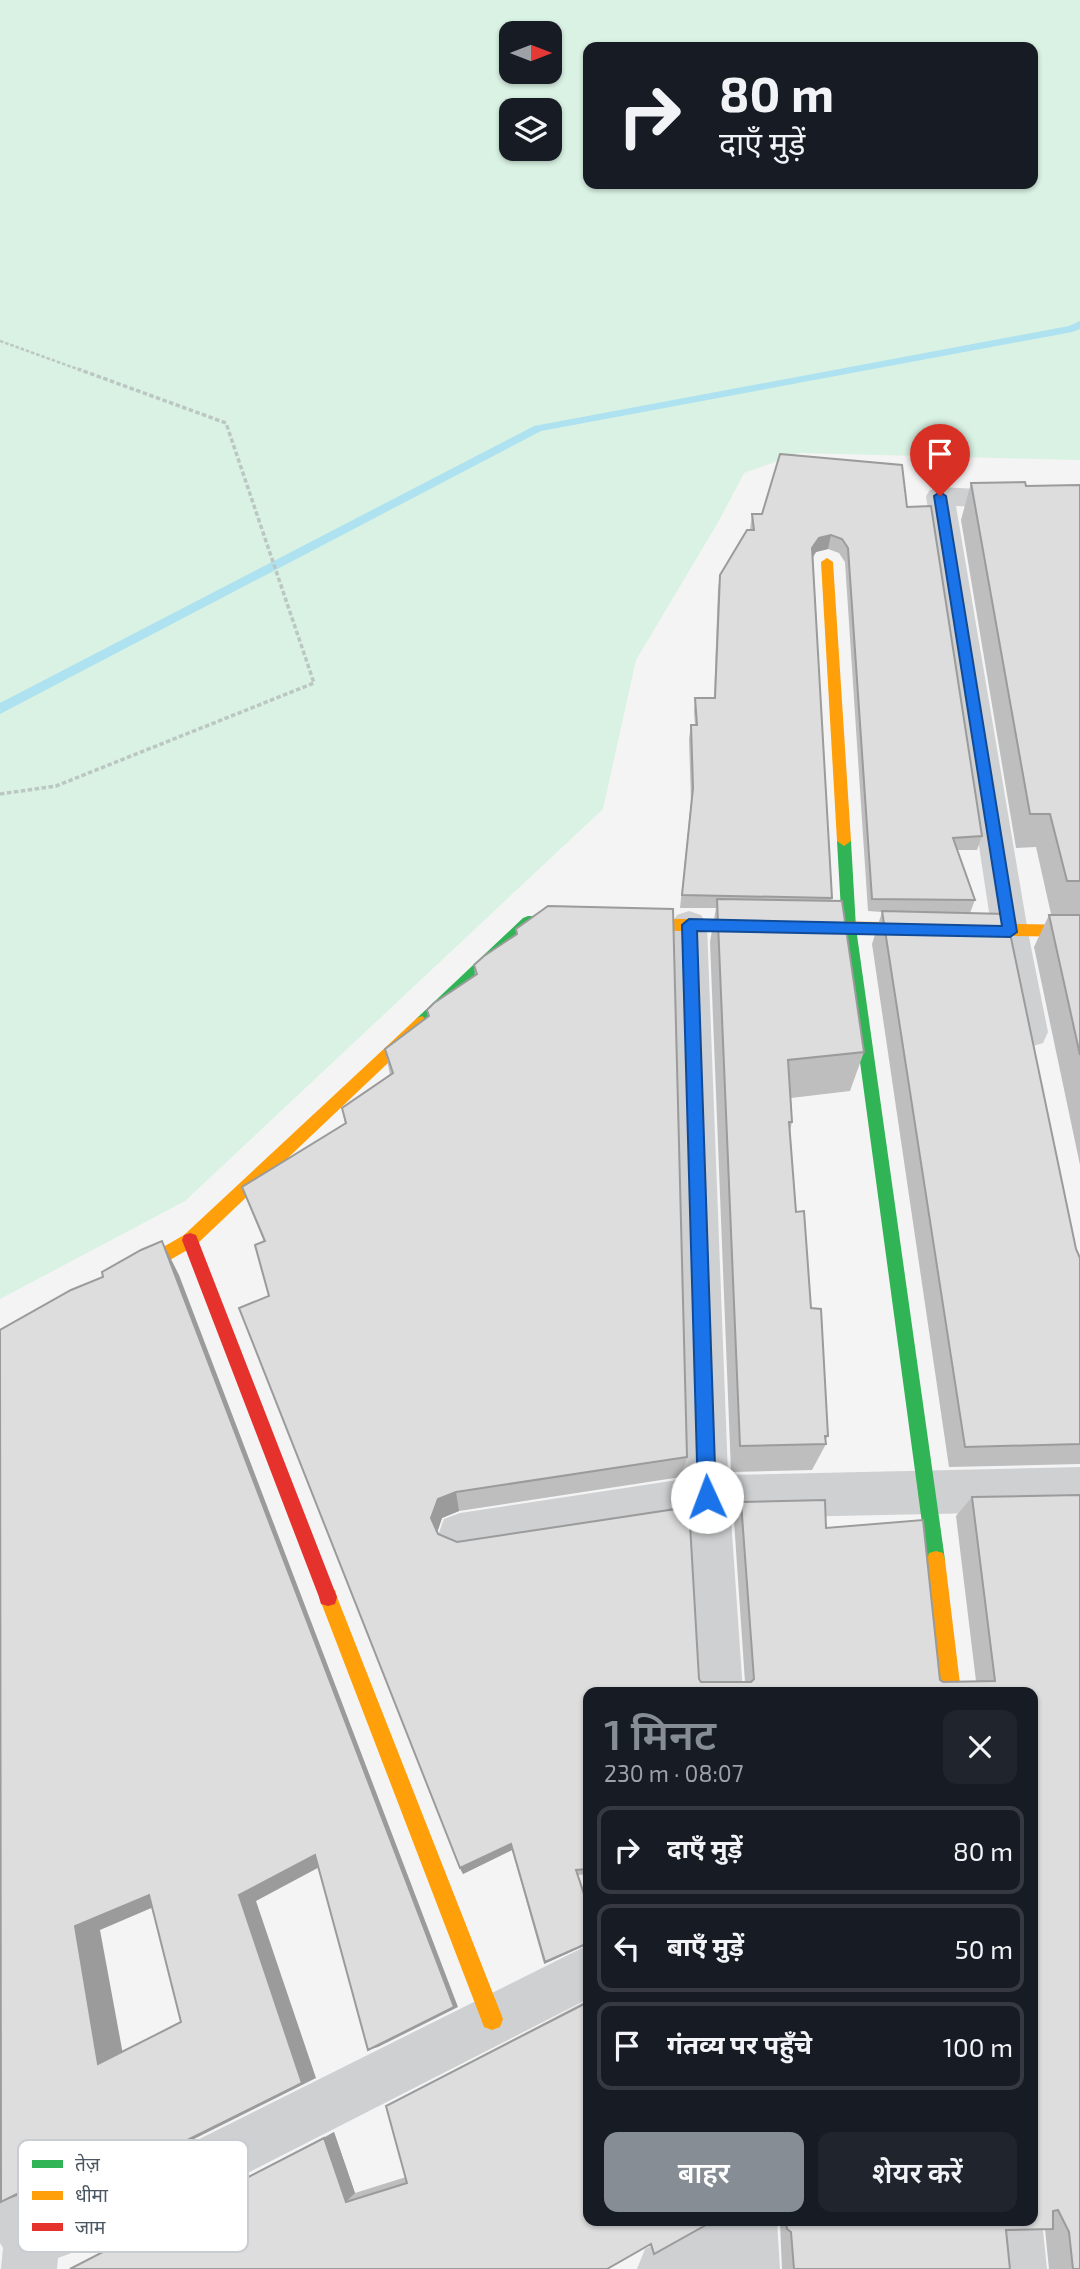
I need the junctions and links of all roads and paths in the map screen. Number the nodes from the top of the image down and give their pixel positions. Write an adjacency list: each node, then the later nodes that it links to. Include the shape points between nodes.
1 (0, 341): 4 (path, via 226,424 314,683 56,786)
2 (1080, 503): 10 (street, via 940,496)
3 (827, 562): 8 (street)
4 (0, 794)
5 (582, 923): 12 (street, via 527,922)
6 (608, 923): 7 (street)
7 (689, 925): 8 (street); 16 (street)
8 (849, 928): 10 (street); 15 (street)
9 (1080, 931): 10 (street)
10 (1010, 932): 11 (street)
11 (1038, 1069)
12 (190, 1240): 13 (street); 21 (street)
13 (107, 1288)
14 (1080, 1489): 15 (street)
15 (928, 1492): 16 (street); 19 (street)
16 (707, 1497): 17 (street); 18 (street)
17 (460, 1535)
18 (719, 1687)
19 (950, 1687)
20 (583, 1974): 21 (street)
21 (492, 2019): 22 (street)
22 (248, 2143)
23 (1015, 2226): 26 (street)
24 (750, 2239): 25 (street)
25 (665, 2269)
26 (1019, 2269)

